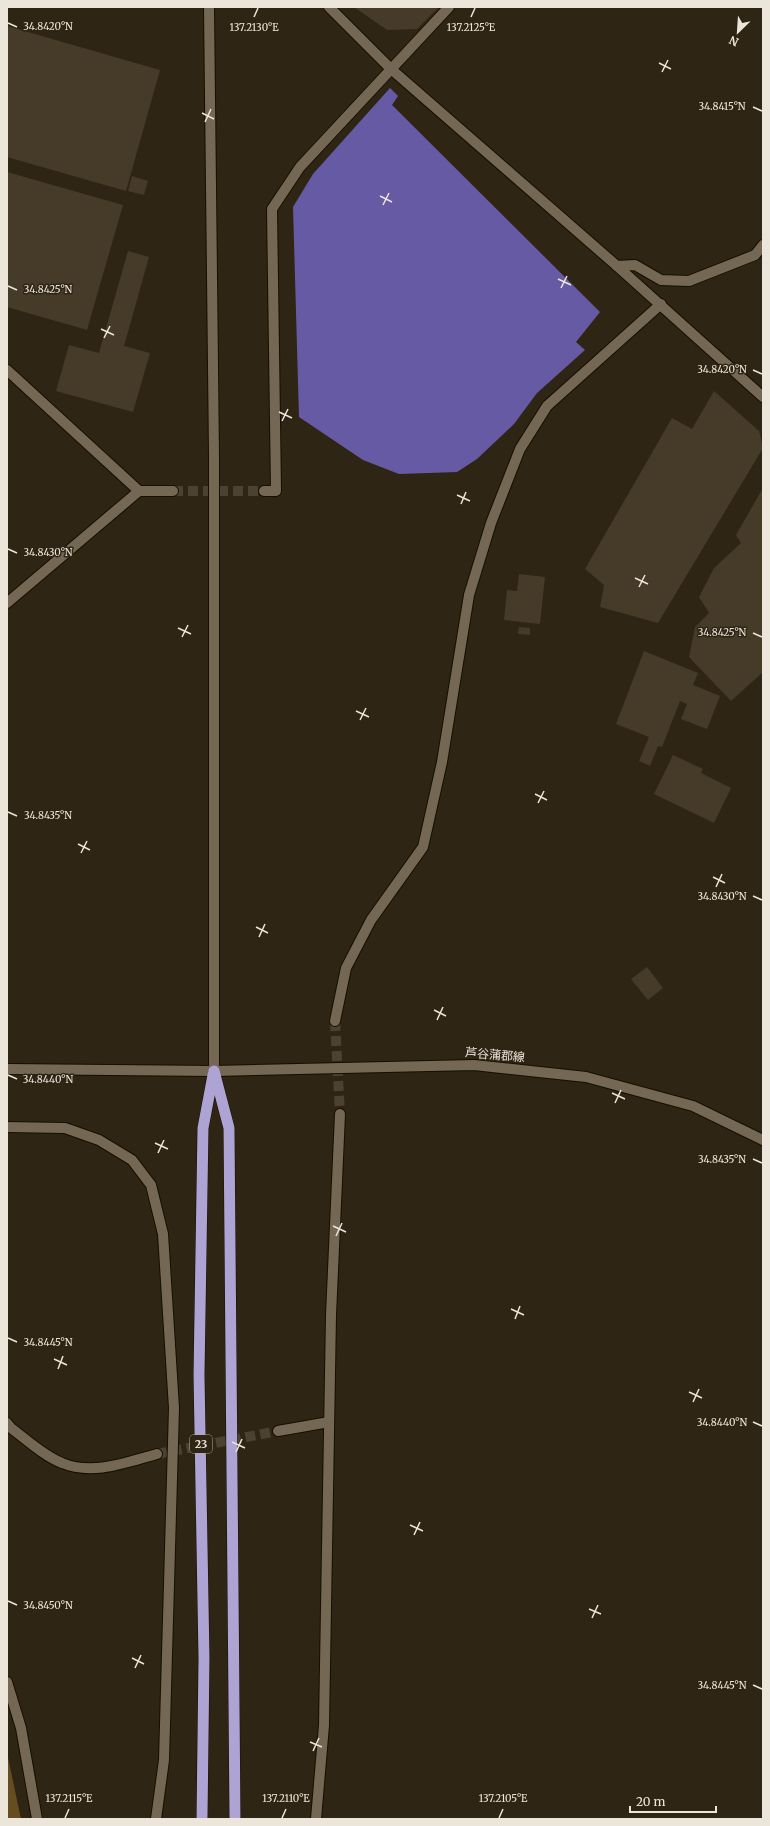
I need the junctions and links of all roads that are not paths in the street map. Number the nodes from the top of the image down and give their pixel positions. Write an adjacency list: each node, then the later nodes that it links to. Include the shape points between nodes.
1 (209, 7): 16 (street, via 214,456)
2 (329, 7): 4 (street)
3 (449, 7): 4 (street)
4 (391, 69): 6 (street); 12 (street, via 300,167 272,209 276,491)
5 (763, 245): 6 (street, via 755,255 689,281 661,280 635,265)
6 (617, 266): 7 (street)
7 (661, 304): 9 (street); 14 (street, via 547,406 520,449 491,523 469,595 442,762 423,847 370,920 346,968)
8 (7, 370): 10 (street)
9 (763, 397)
10 (139, 491): 11 (street); 13 (street)
11 (173, 491)
12 (264, 491)
13 (7, 603)
14 (335, 1021)
15 (7, 1069): 16 (street, 芦谷蒲郡線)
16 (214, 1071): 19 (street, 芦谷蒲郡線, via 474,1065 586,1077 693,1106); 27 (highway, 23, via 203,1128 199,1375 204,1658); 28 (highway, via 229,1128)
17 (340, 1114): 20 (street)
18 (7, 1127): 26 (street, via 65,1128 100,1140 132,1160 151,1185 163,1234 174,1408 164,1760)
19 (763, 1140)
20 (329, 1422): 22 (street); 29 (street, via 324,1725)
21 (7, 1423): 23 (street, via 62,1463 86,1469 111,1466)
22 (278, 1431)
23 (158, 1454)
24 (7, 1682): 25 (street, via 21,1728)
25 (37, 1819)
26 (156, 1819)
27 (202, 1819)
28 (235, 1819)
29 (316, 1819)

